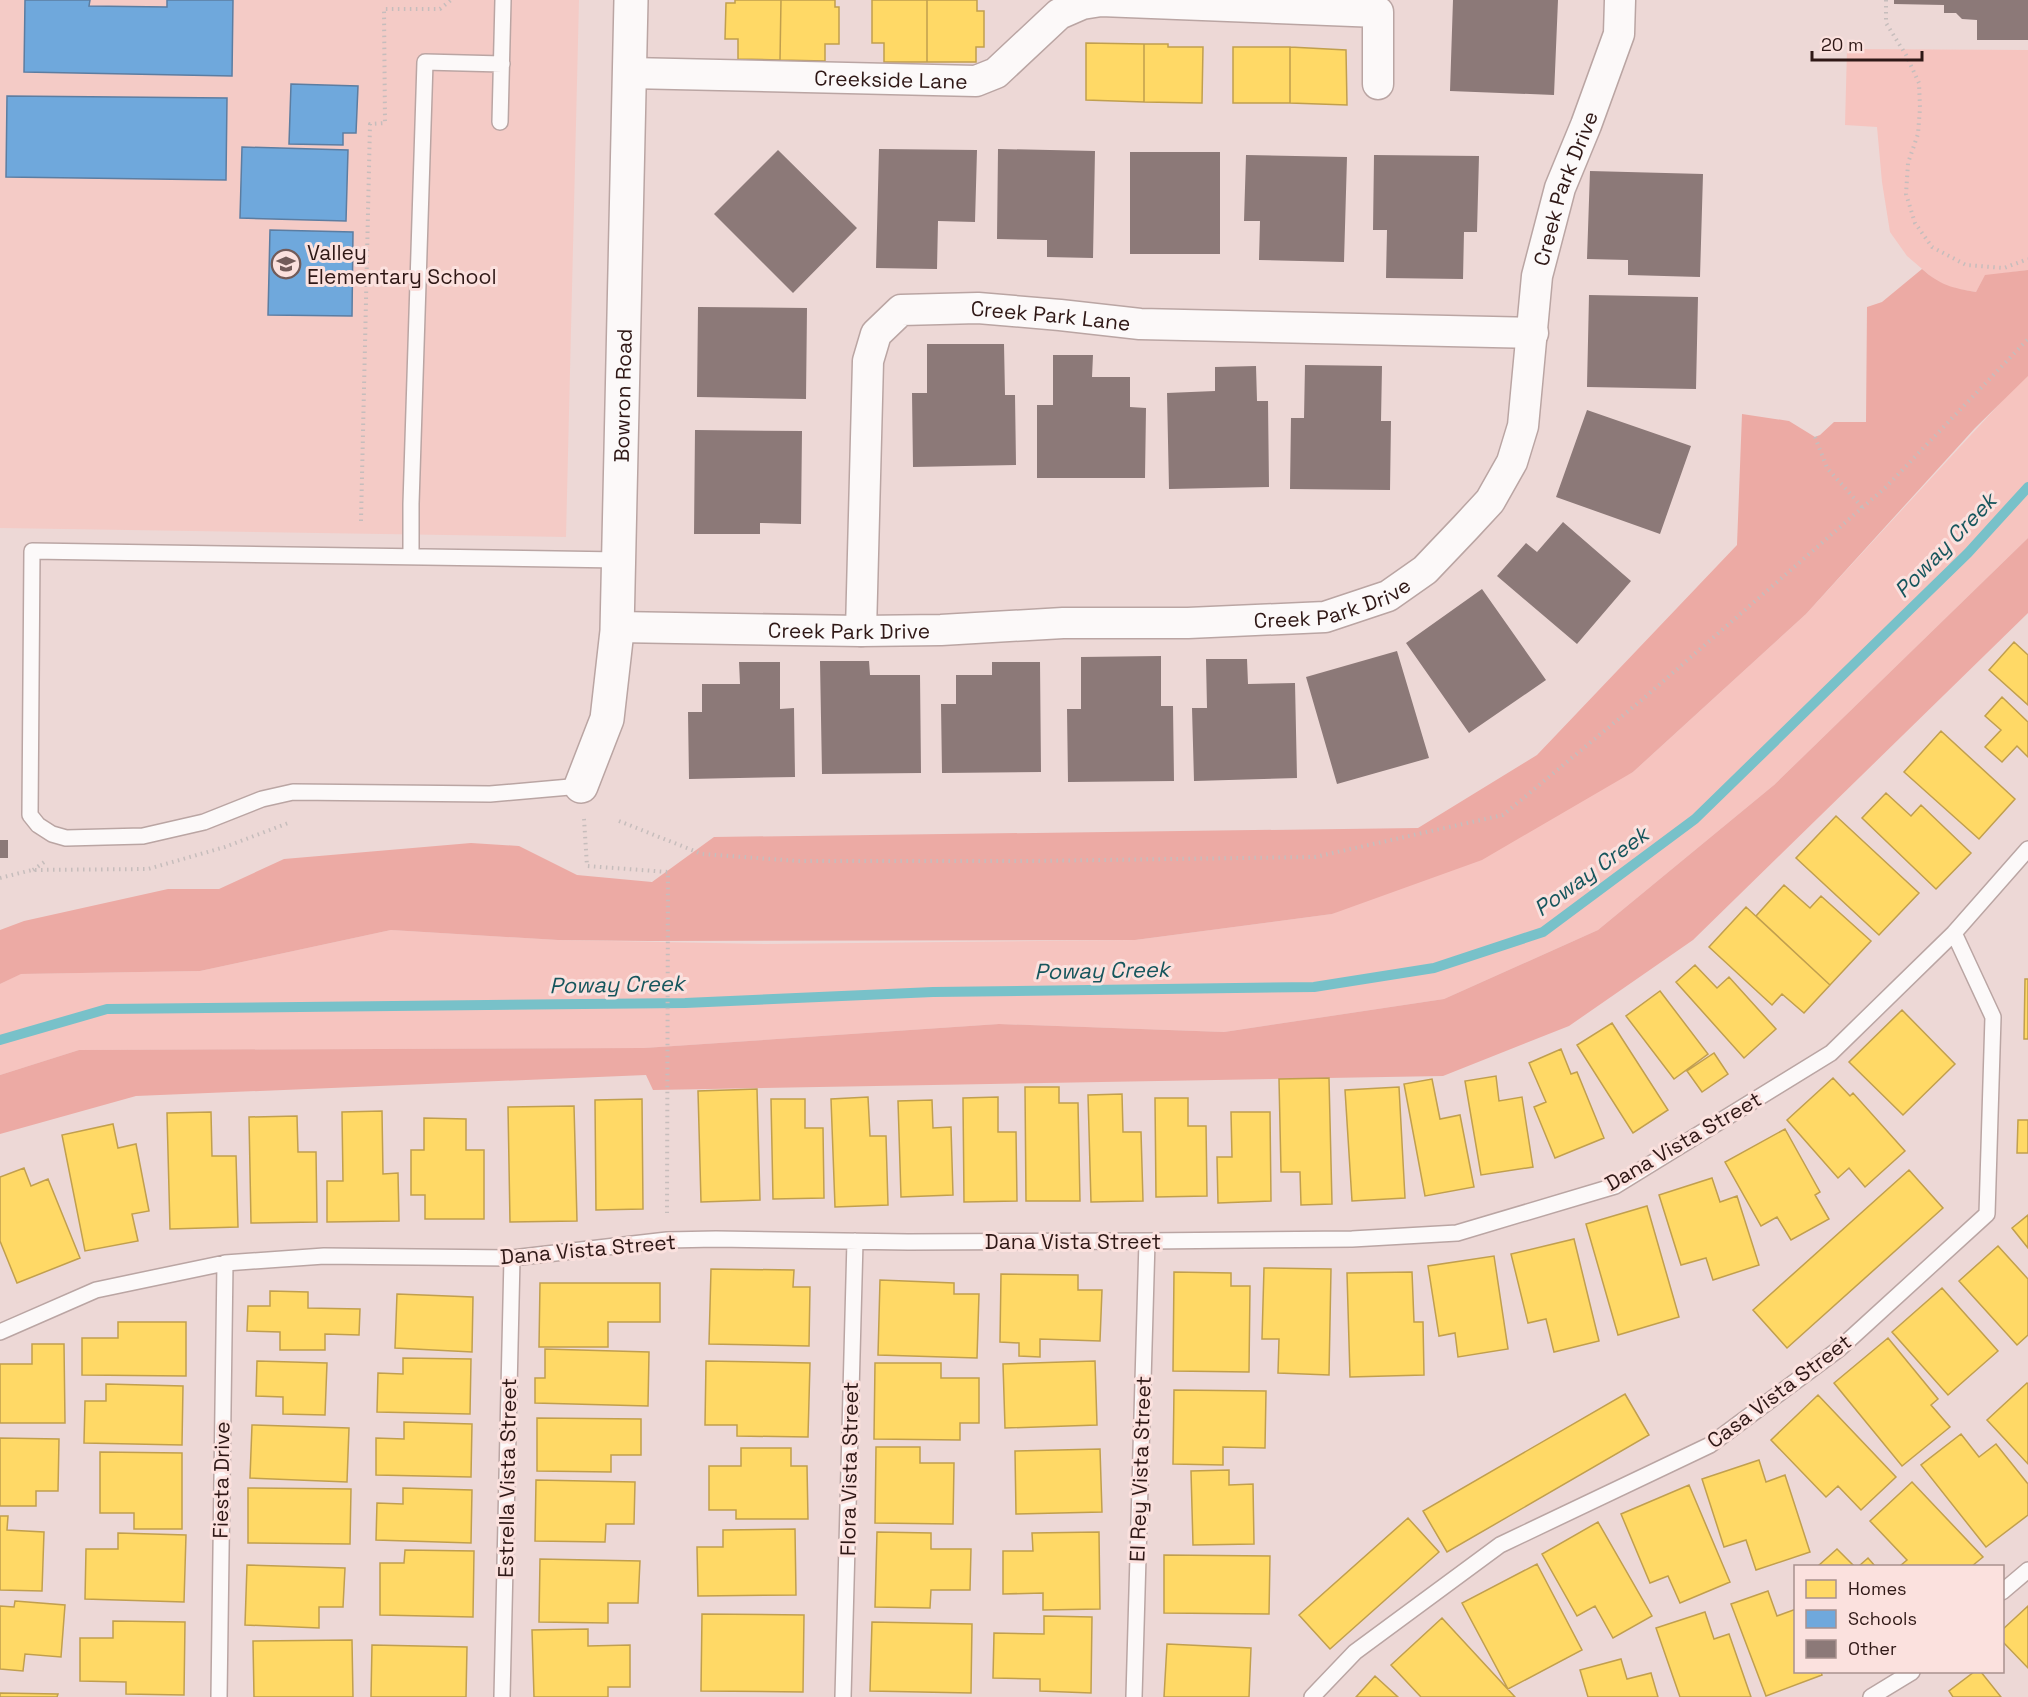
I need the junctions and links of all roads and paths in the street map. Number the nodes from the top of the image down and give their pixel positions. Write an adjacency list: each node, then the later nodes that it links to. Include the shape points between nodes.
1 (451, 0): 16 (path, via 440,9 384,9 385,123 370,124)
2 (503, 0): 7 (lane)
3 (631, 0): 8 (street, Bowron Road)
4 (1620, 0): 12 (street, Creek Park Drive, via 1619,34 1557,199 1537,276)
5 (1886, 0): 11 (path, via 1886,23 1919,83 1918,134 1908,163 1906,194 1915,223 1932,247 1966,264 2004,268)
6 (1383, 6): 8 (street, Creekside Lane, via 1082,4 1059,14 996,74 976,81); 9 (street, Creekside Lane)
7 (502, 64): 10 (lane); 17 (lane, via 425,62)
8 (630, 73): 18 (street, Bowron Road)
9 (1378, 84)
10 (500, 122)
11 (2028, 259)
12 (1533, 333): 20 (street, Creek Park Drive, via 1523,426 1512,462 1490,501 1425,570 1388,596 1325,617); 20 (street, Creek Park Lane, via 1140,324 978,308 902,310 876,334 868,361)
13 (2028, 339): 15 (path, via 1886,487)
14 (1815, 437): 15 (path, via 1827,468)
15 (1862, 507): 23 (path, via 1644,698 1503,815 1315,857 1031,861 798,861 702,854)
16 (361, 521)
17 (411, 557): 18 (lane); 21 (lane, via 32,551 30,815 52,834 66,838 143,836 204,822 262,799 293,792 490,794)
18 (619, 560): 19 (street, Bowron Road)
19 (617, 627): 20 (street, Creek Park Drive); 21 (street, Bowron Road, via 607,719)
20 (861, 631)
21 (581, 786): 27 (path, via 586,866 668,872)
22 (295, 821): 25 (path, via 148,869 32,870)
23 (619, 821)
24 (2028, 849): 26 (lane, Dana Vista Street)
25 (0, 878)
26 (1954, 933): 29 (lane, Dana Vista Street, via 1831,1053 1615,1186 1457,1233 1352,1239); 40 (lane, Casa Vista Street, via 1993,1017 1987,1214 1839,1349 1710,1445 1500,1545 1355,1652)
27 (667, 1240): 28 (lane, Dana Vista Street); 30 (lane, Dana Vista Street)
28 (855, 1241): 29 (lane, Dana Vista Street); 38 (lane, Flora Vista Street)
29 (1147, 1241): 39 (lane, El Rey Vista Street)
30 (512, 1258): 31 (lane, Dana Vista Street, via 324,1256); 37 (lane, Estrella Vista Street)
31 (225, 1263): 32 (lane, Dana Vista Street, via 96,1290); 36 (lane, Fiesta Drive)
32 (0, 1332)
33 (2028, 1570): 34 (lane)
34 (2004, 1590)
35 (1909, 1673): 41 (lane)
36 (219, 1697)
37 (502, 1697)
38 (843, 1697)
39 (1134, 1697)
40 (1312, 1697)
41 (1871, 1697)

